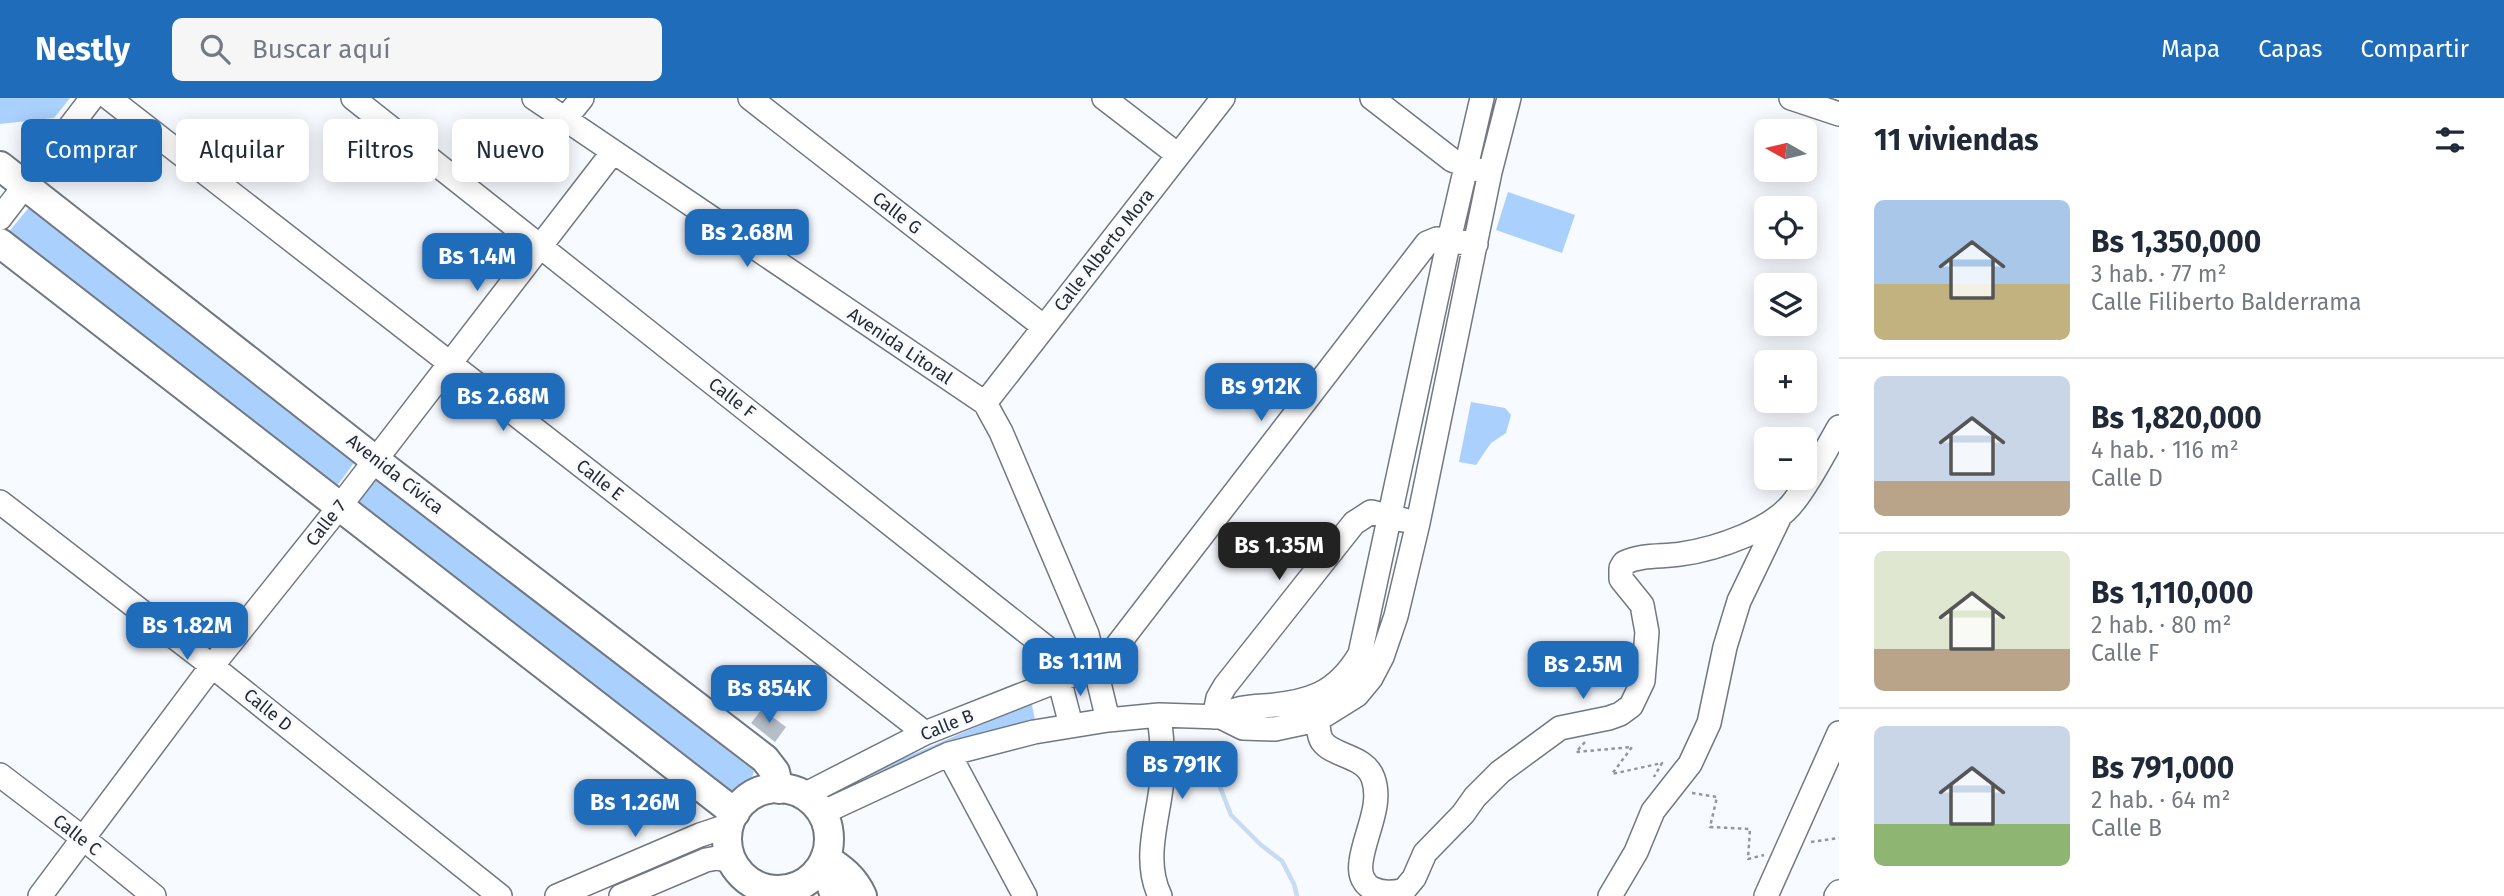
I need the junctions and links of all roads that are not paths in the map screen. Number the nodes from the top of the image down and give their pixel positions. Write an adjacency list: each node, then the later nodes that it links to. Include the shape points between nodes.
1 (92, 98): 21 (street)
2 (109, 98): 28 (street, Calle E)
3 (353, 98): 26 (street, Calle F)
4 (534, 98): 14 (street, Avenida Litoral)
5 (582, 98): 14 (street)
6 (750, 98): 27 (street, Calle G)
7 (1104, 98): 17 (street)
8 (1223, 98): 17 (street, Calle Alberto Mora)
9 (1373, 98): 19 (street)
10 (1482, 98): 19 (street)
11 (1509, 98): 20 (street)
12 (1790, 98): 13 (street)
13 (1839, 114)
14 (565, 119)
15 (569, 122): 16 (street, Avenida Litoral)
16 (613, 152): 26 (street, Calle 7); 29 (street, Avenida Litoral)
17 (1178, 155): 27 (street, Calle Alberto Mora)
18 (0, 166): 21 (main road, Avenida Cívica)
19 (1465, 167): 20 (street); 23 (street)
20 (1490, 172): 25 (street)
21 (25, 186): 22 (street); 31 (main road, Avenida Cívica)
22 (0, 218)
23 (1449, 240): 25 (street); 35 (street); 38 (street, via 1427,243 1109,656)
24 (0, 243): 33 (main road)
25 (1476, 244): 36 (street)
26 (541, 247): 28 (street, Calle 7); 39 (street, Calle F, via 1052,652)
27 (1044, 327): 29 (street, Calle Alberto Mora)
28 (449, 363): 31 (street, Calle 7); 45 (street, Calle E)
29 (985, 403): 38 (street, Avenida Litoral, via 1082,621)
30 (1839, 427): 34 (street, via 1794,502)
31 (375, 460): 33 (street, Calle 7); 49 (main road, Avenida Cívica, via 765,759)
32 (0, 502): 37 (street, Calle D)
33 (340, 506): 37 (street, Calle 7); 50 (main road)
34 (1780, 516): 40 (street, via 1747,535 1711,547 1624,563 1620,574 1642,605 1647,632 1643,681 1631,706 1609,718 1560,729 1500,772 1425,853 1404,890 1382,894 1366,884 1361,862 1374,807 1372,774 1322,742); 64 (street, via 1739,601 1709,723 1690,764 1653,811)
35 (1390, 517): 36 (street); 40 (street, via 1360,654 1341,680 1321,695); 42 (street, via 1371,512 1354,523 1225,686 1218,698)
36 (1418, 523): 40 (street, via 1396,616 1371,678 1357,695)
37 (212, 666): 51 (street, Calle 7); 57 (street, Calle D)
38 (1095, 666): 39 (street, Calle B); 43 (street, Avenida Litoral)
39 (1060, 680): 44 (street, Calle F); 45 (street, Calle B)
40 (1313, 710): 42 (street, Calle B, via 1275,729 1243,728)
41 (1159, 715): 42 (street, Calle B); 43 (street, Calle B); 63 (street, via 1163,764 1151,866)
42 (1217, 717)
43 (1108, 720): 44 (street, Calle B)
44 (1071, 725): 47 (street, Calle B)
45 (925, 733): 49 (street, Calle B)
46 (1839, 733): 65 (street)
47 (949, 754): 49 (street, Calle B); 62 (street)
48 (0, 775): 51 (street, Calle C)
49 (802, 799): 50 (main road, via 764,790 752,795); 52 (main road, via 827,825)
50 (732, 819): 53 (main road, via 728,843); 58 (street)
51 (84, 839): 55 (street, Calle 7); 56 (street, Calle C)
52 (825, 860): 54 (main road, via 811,878); 60 (main road); 61 (main road, via 844,870)
53 (732, 861): 54 (main road, via 750,882); 59 (street, via 706,860)
54 (785, 893)
55 (40, 896)
56 (154, 896)
57 (500, 896)
58 (556, 896)
59 (621, 896)
60 (835, 896)
61 (862, 896)
62 (1025, 896)
63 (1160, 896)
64 (1610, 896)
65 (1766, 896)

